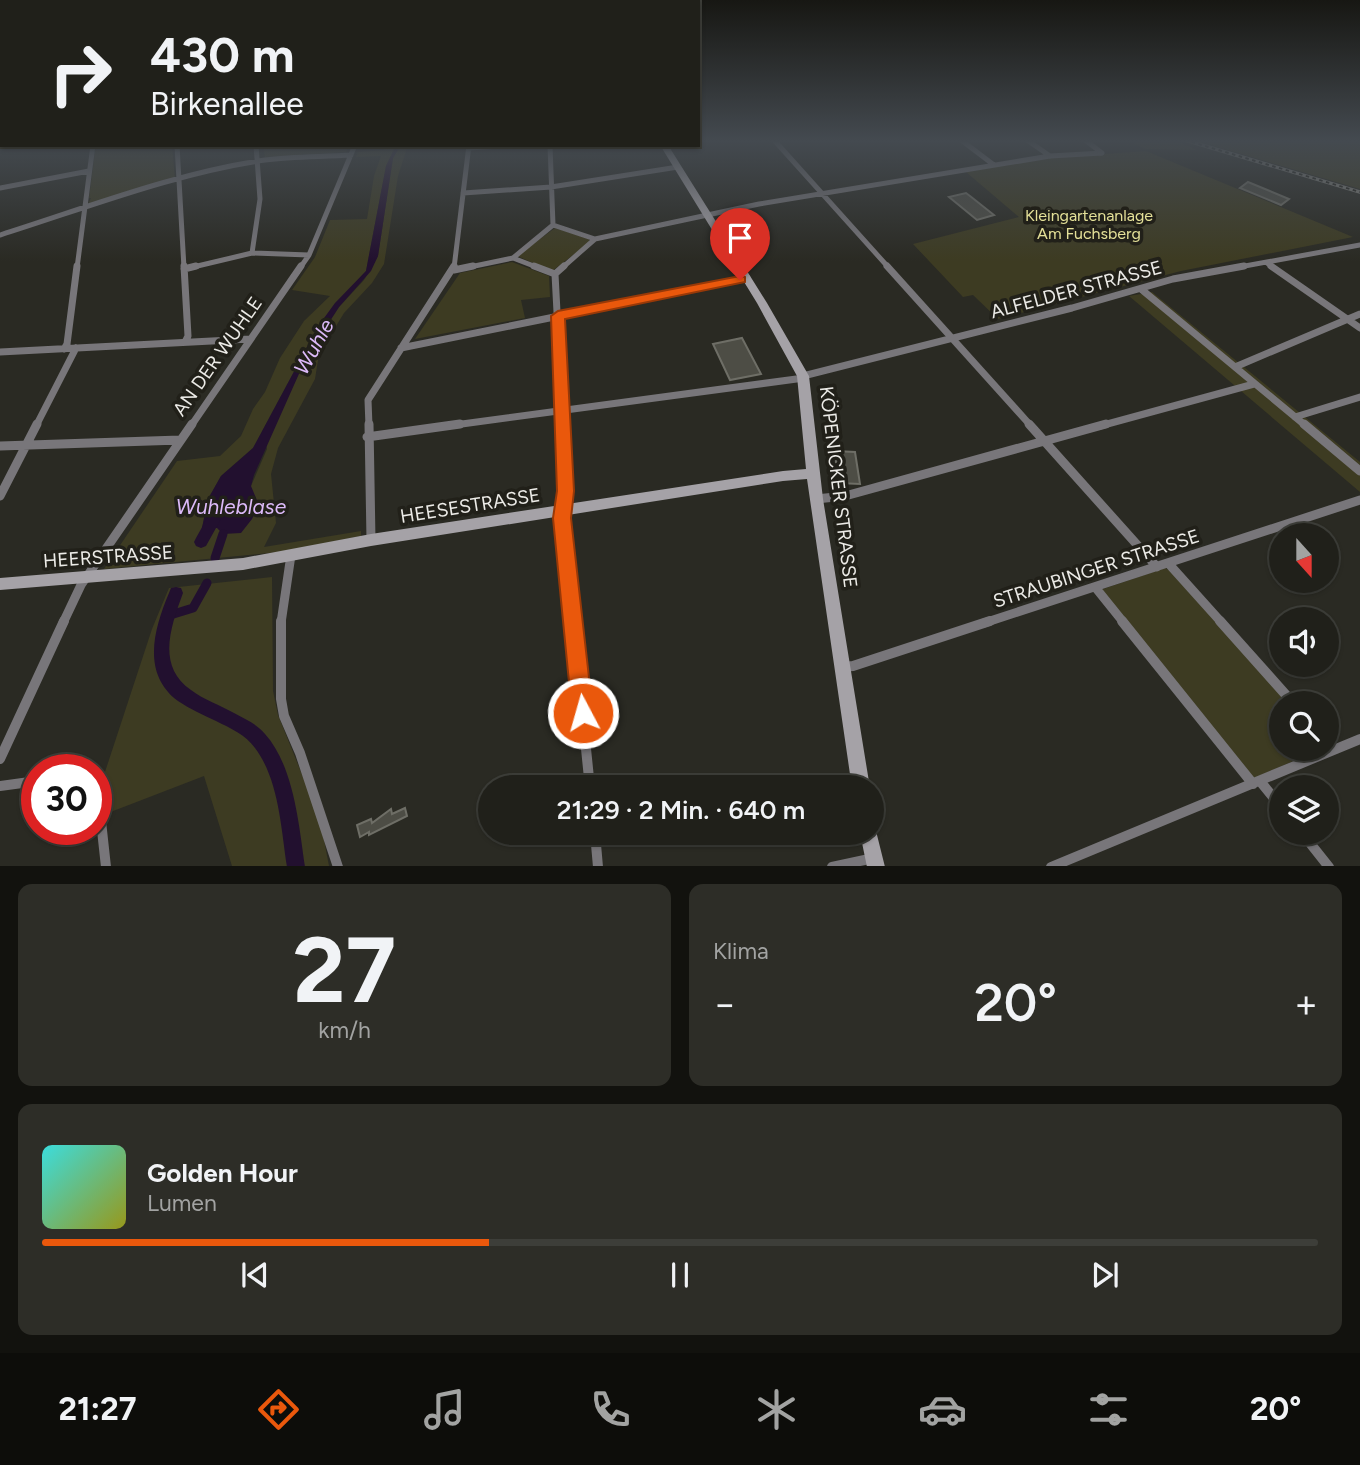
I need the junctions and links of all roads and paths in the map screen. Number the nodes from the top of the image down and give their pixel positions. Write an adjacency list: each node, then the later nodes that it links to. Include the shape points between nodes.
1 (42, 180): 13 (street)
2 (88, 180): 16 (street)
3 (259, 180): 22 (street, via 260,222)
4 (340, 180): 23 (street, AN DER WUHLE)
5 (464, 180): 14 (street)
6 (551, 180): 12 (street)
7 (593, 180): 12 (street)
8 (687, 180): 17 (main road, KÖPENICKER STRASSE)
9 (811, 180): 15 (street)
10 (903, 180): 15 (street)
11 (179, 181): 16 (street); 26 (street)
12 (551, 187): 14 (street); 18 (street)
13 (0, 189)
14 (463, 193): 27 (street)
15 (823, 194): 17 (street); 36 (street)
16 (85, 209): 19 (street); 40 (street)
17 (708, 214): 20 (street); 29 (main road, KÖPENICKER STRASSE)
18 (553, 225): 20 (street); 24 (street)
19 (0, 235)
20 (595, 239): 28 (street)
21 (1360, 245): 25 (street, ALFELDER STRASSE)
22 (252, 253): 23 (street); 26 (street)
23 (309, 255): 35 (street, AN DER WUHLE)
24 (513, 258): 27 (street); 28 (street)
25 (1267, 263): 30 (street, ALFELDER STRASSE, via 1196,274); 33 (street)
26 (184, 269): 37 (street)
27 (454, 270): 39 (street)
28 (555, 274): 32 (street)
29 (747, 278): 32 (street); 43 (main road, KÖPENICKER STRASSE)
30 (1141, 289): 36 (street, ALFELDER STRASSE); 42 (street)
31 (1360, 314): 33 (street)
32 (558, 316): 39 (street); 46 (street)
33 (1347, 319): 34 (street); 42 (street)
34 (1360, 328)
35 (250, 339): 37 (street); 49 (street, AN DER WUHLE)
36 (954, 339): 43 (street, ALFELDER STRASSE); 50 (street)
37 (185, 342): 38 (street)
38 (76, 348): 40 (street); 51 (street)
39 (401, 348): 48 (street, via 368,400)
40 (64, 349): 41 (street)
41 (0, 352)
42 (1235, 368): 44 (street)
43 (803, 377): 46 (street, ALFELDER STRASSE); 54 (main road, KÖPENICKER STRASSE)
44 (1254, 384): 47 (street); 50 (street)
45 (1360, 397): 47 (street)
46 (562, 412): 48 (street, ALFELDER STRASSE); 58 (street)
47 (1295, 417): 53 (street)
48 (367, 437): 59 (street)
49 (180, 440): 51 (street); 64 (street, AN DER WUHLE)
50 (1045, 441): 56 (street, via 838,498); 63 (street)
51 (26, 445): 52 (street); 55 (street)
52 (0, 446)
53 (1360, 471)
54 (812, 474): 56 (main road, KÖPENICKER STRASSE); 58 (main road, HEESESTRASSE)
55 (0, 496)
56 (816, 499): 67 (main road, KÖPENICKER STRASSE)
57 (1360, 500): 61 (street, STRAUBINGER STRASSE)
58 (565, 509): 59 (main road, HEESESTRASSE); 73 (street, via 562,518)
59 (371, 540): 60 (main road, HEESESTRASSE)
60 (291, 555): 62 (main road, HEESESTRASSE); 84 (street, via 280,628 281,699)
61 (1169, 564): 63 (street, STRAUBINGER STRASSE); 68 (street)
62 (219, 567): 64 (main road, HEERSTRASSE)
63 (1157, 567): 66 (street, STRAUBINGER STRASSE)
64 (87, 576): 65 (main road, HEERSTRASSE); 71 (street, AN DER WUHLE)
65 (0, 584)
66 (1094, 587): 67 (street, STRAUBINGER STRASSE); 75 (street)
67 (842, 667): 74 (main road, KÖPENICKER STRASSE)
68 (1282, 691)
69 (1360, 738): 70 (street)
70 (1339, 743)
71 (0, 759)
72 (1298, 761): 75 (street)
73 (589, 775)
74 (859, 775)
75 (1257, 782): 78 (street); 87 (street)
76 (21, 783): 77 (street)
77 (0, 786)
78 (1269, 794)
79 (104, 845): 83 (street)
80 (596, 845): 85 (street)
81 (1312, 845): 88 (street)
82 (875, 862): 86 (street)
83 (106, 866)
84 (338, 866)
85 (598, 866)
86 (832, 866)
87 (1051, 866)
88 (1329, 866)

